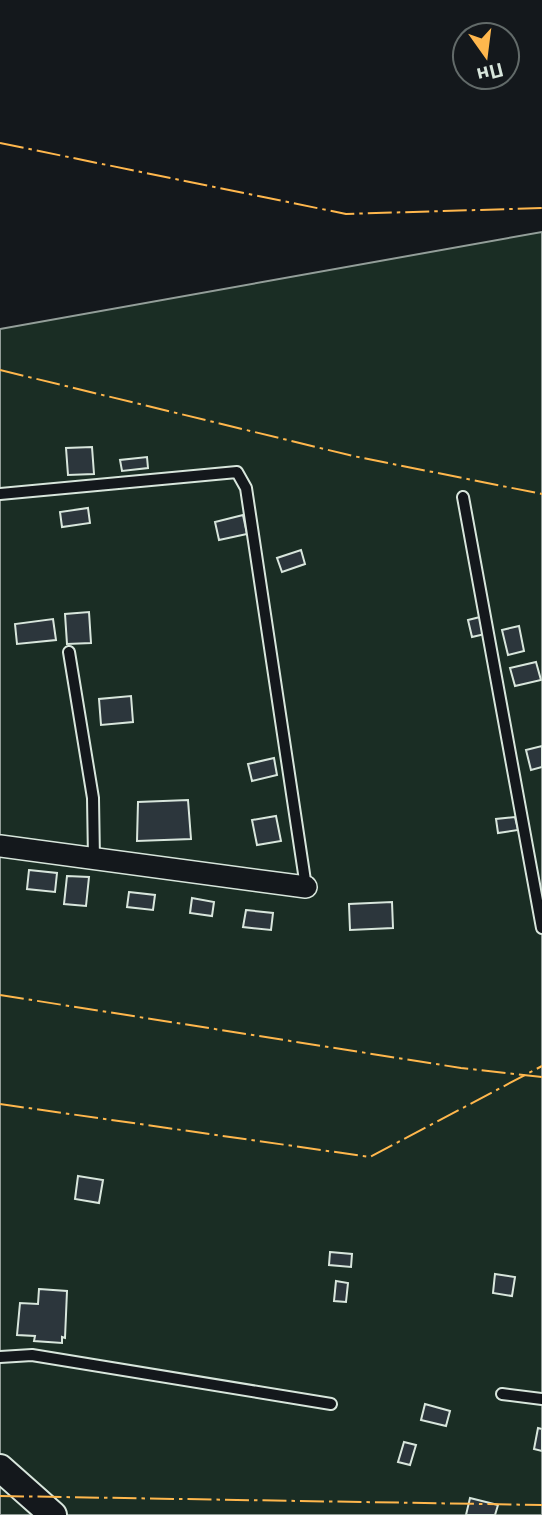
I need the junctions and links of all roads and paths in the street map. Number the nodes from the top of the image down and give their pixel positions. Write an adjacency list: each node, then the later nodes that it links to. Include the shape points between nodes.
1 (0, 494): 6 (lane, via 237,472 246,488)
2 (463, 497): 7 (lane)
3 (69, 652): 5 (lane, via 93,798)
4 (0, 846): 5 (street)
5 (94, 859): 6 (street)
6 (306, 887)
7 (542, 928)
8 (0, 1357): 11 (lane, via 32,1355)
9 (502, 1394): 10 (lane)
10 (542, 1399)
11 (331, 1404)
12 (0, 1468): 13 (street)
13 (53, 1515)

